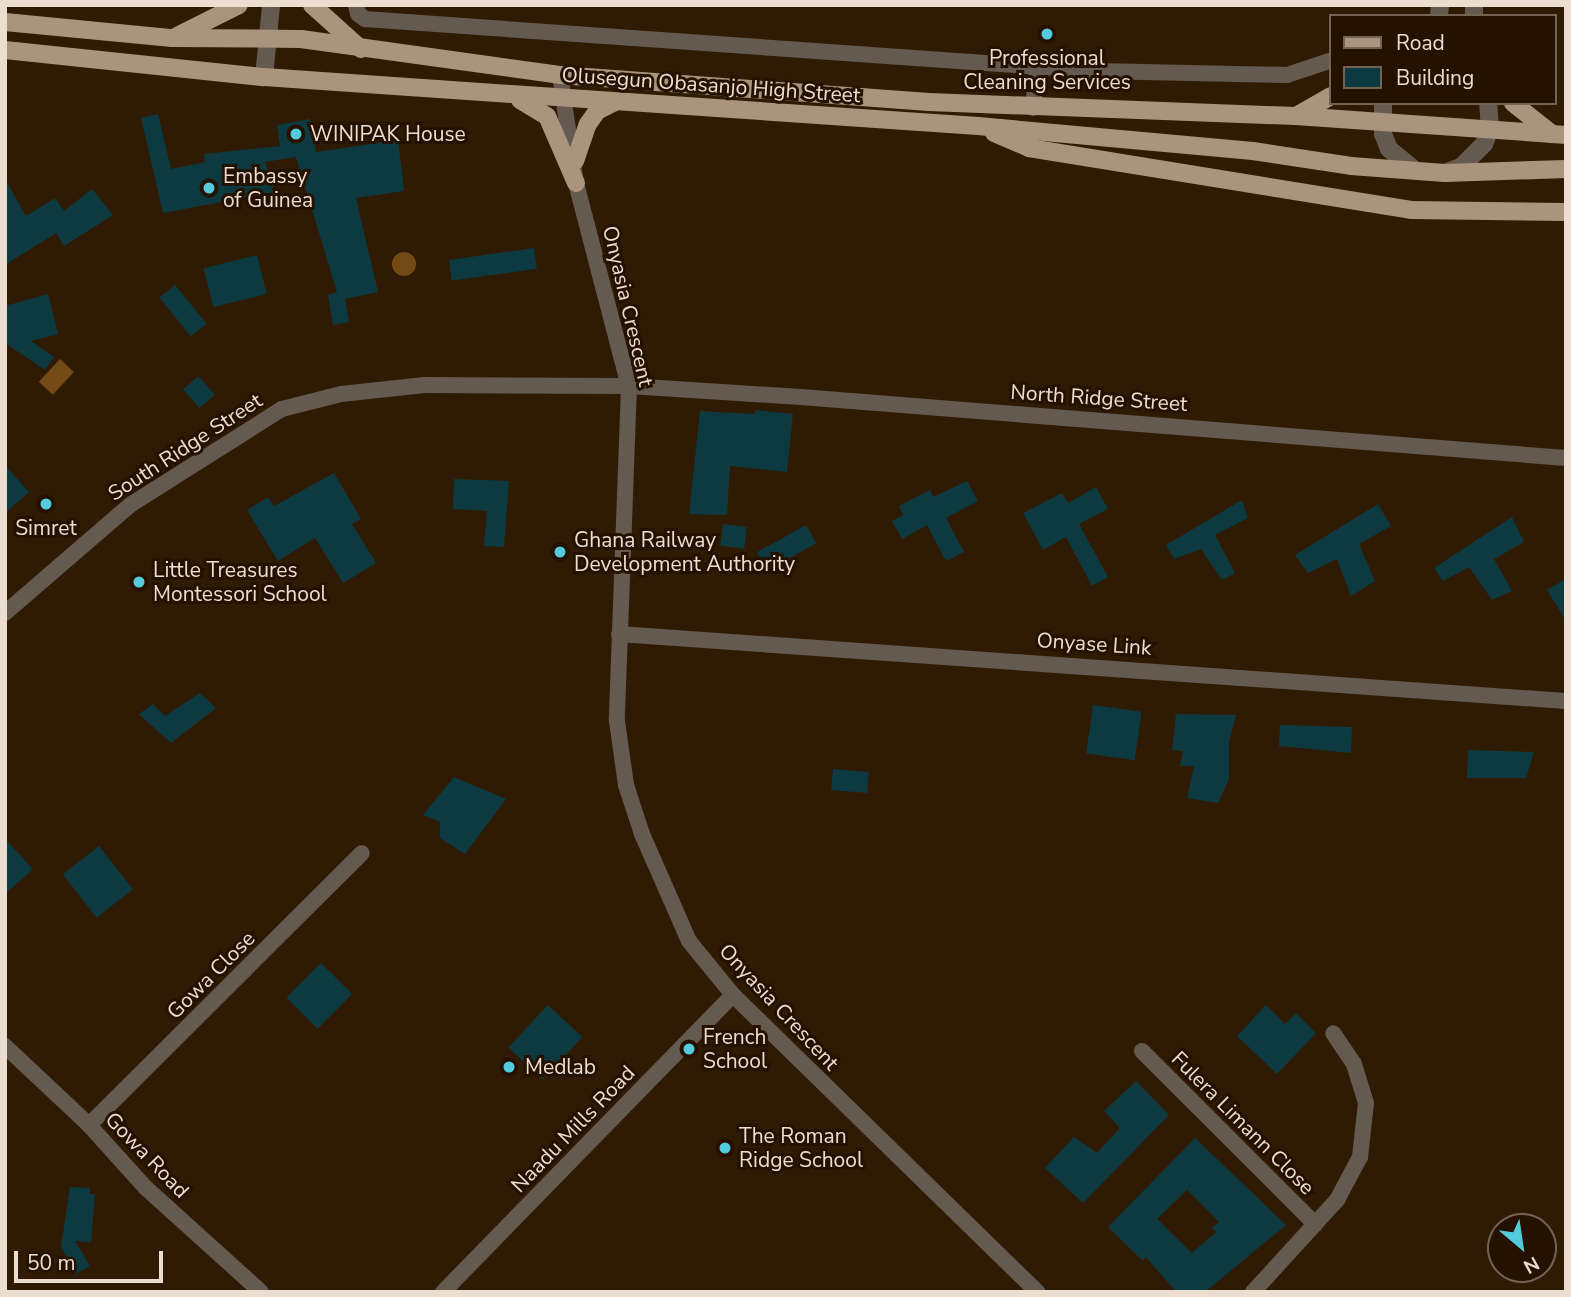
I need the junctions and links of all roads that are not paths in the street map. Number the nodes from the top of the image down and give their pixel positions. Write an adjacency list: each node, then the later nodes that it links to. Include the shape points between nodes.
1 (239, 5): 6 (main road)
2 (271, 5): 7 (street)
3 (312, 5): 9 (main road)
4 (356, 5): 11 (street, via 365,19)
5 (5, 22): 6 (main road, Olusegun Obasanjo High Street)
6 (172, 38): 7 (main road, Olusegun Obasanjo High Street)
7 (267, 40): 9 (main road, Olusegun Obasanjo High Street, via 301,39); 13 (street)
8 (5, 50): 13 (main road, Olusegun Obasanjo High Street)
9 (361, 50): 12 (main road, Olusegun Obasanjo High Street)
10 (1329, 61): 11 (street, via 1297,74 1272,76)
11 (1037, 67): 21 (street)
12 (560, 75): 16 (street, Onyasia Crescent); 21 (main road, Olusegun Obasanjo High Street)
13 (264, 76): 14 (main road, Olusegun Obasanjo High Street)
14 (496, 92): 16 (main road, Olusegun Obasanjo High Street); 31 (main road, via 536,106 547,116)
15 (1330, 97): 22 (main road)
16 (562, 99): 17 (main road, Olusegun Obasanjo High Street); 27 (street, Onyasia Crescent)
17 (615, 102): 24 (main road, Olusegun Obasanjo High Street); 27 (main road, via 597,111 588,124)
18 (1383, 105): 23 (street)
19 (1488, 105): 25 (street)
20 (1516, 105): 26 (main road)
21 (1033, 108): 22 (main road, Olusegun Obasanjo High Street)
22 (1296, 116): 23 (main road, Olusegun Obasanjo High Street)
23 (1382, 123): 25 (main road, Olusegun Obasanjo High Street); 28 (street, via 1389,149)
24 (978, 126): 28 (main road, Olusegun Obasanjo High Street); 32 (main road, via 1029,148 1364,204 1411,210)
25 (1490, 129): 26 (main road, Olusegun Obasanjo High Street); 30 (street, via 1474,158)
26 (1559, 135)
27 (575, 161): 31 (street, Onyasia Crescent)
28 (1414, 169): 30 (main road, Olusegun Obasanjo High Street)
29 (1566, 169): 30 (main road, Olusegun Obasanjo High Street)
30 (1445, 173)
31 (576, 183): 33 (street, Onyasia Crescent)
32 (1566, 212)
33 (629, 386): 34 (street, North Ridge Street); 35 (street, South Ridge Street, via 425,385 341,394 282,409 220,444 130,505); 36 (street, Onyasia Crescent)
34 (1566, 458)
35 (5, 613)
36 (619, 634): 37 (street, Onyase Link); 39 (street, Onyasia Crescent, via 617,721 626,785 689,941)
37 (1566, 701)
38 (362, 853): 43 (street, Gowa Close)
39 (733, 995): 46 (street, Naadu Mills Road); 47 (street, Onyasia Crescent)
40 (1333, 1033): 44 (street, via 1354,1064 1366,1103 1365,1131 1353,1177)
41 (5, 1046): 43 (street, Gowa Road)
42 (1142, 1051): 44 (street, Fulera Limann Close)
43 (89, 1125): 45 (street, Gowa Road, via 146,1188)
44 (1315, 1224): 48 (street)
45 (261, 1292)
46 (443, 1292)
47 (1037, 1292)
48 (1253, 1292)

